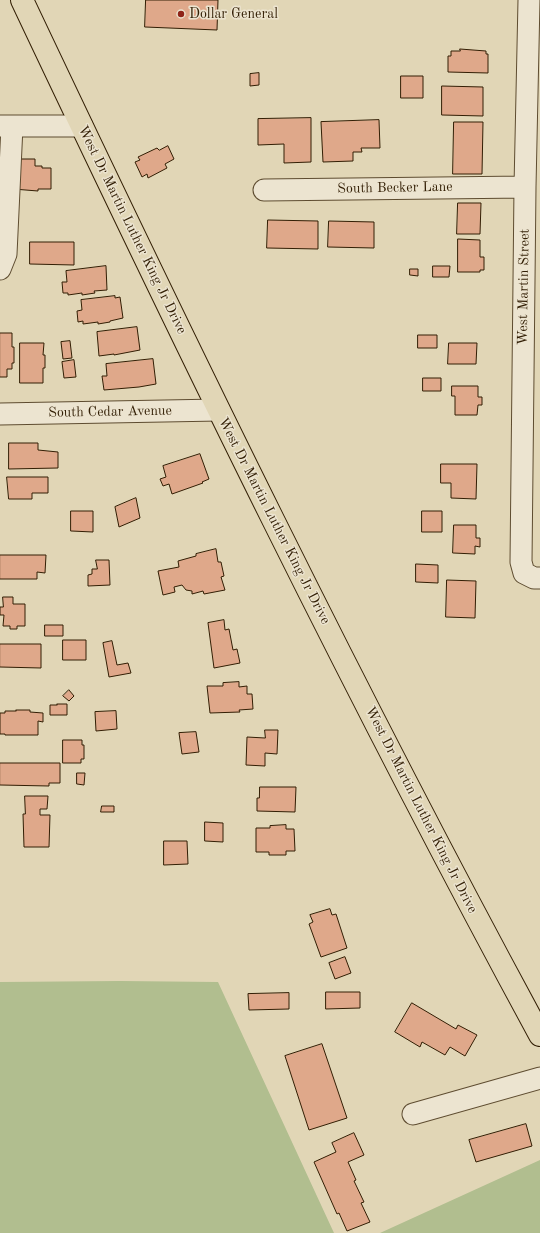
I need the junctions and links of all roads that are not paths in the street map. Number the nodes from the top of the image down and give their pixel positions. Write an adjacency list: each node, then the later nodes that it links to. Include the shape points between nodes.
1 (22, 0): 4 (main road, West Dr Martin Luther King Jr Drive)
2 (529, 0): 5 (street, West Martin Street)
3 (6, 126): 4 (street); 7 (street, via 6,254)
4 (82, 126): 8 (main road, West Dr Martin Luther King Jr Drive)
5 (525, 187): 6 (street, South Becker Lane); 10 (street, West Martin Street, via 521,562)
6 (264, 190)
7 (0, 269)
8 (219, 410): 9 (street, South Cedar Avenue); 11 (main road, West Dr Martin Luther King Jr Drive, via 389,749)
9 (0, 414)
10 (532, 576)
11 (540, 1035)
12 (540, 1078): 13 (street)
13 (413, 1114)

